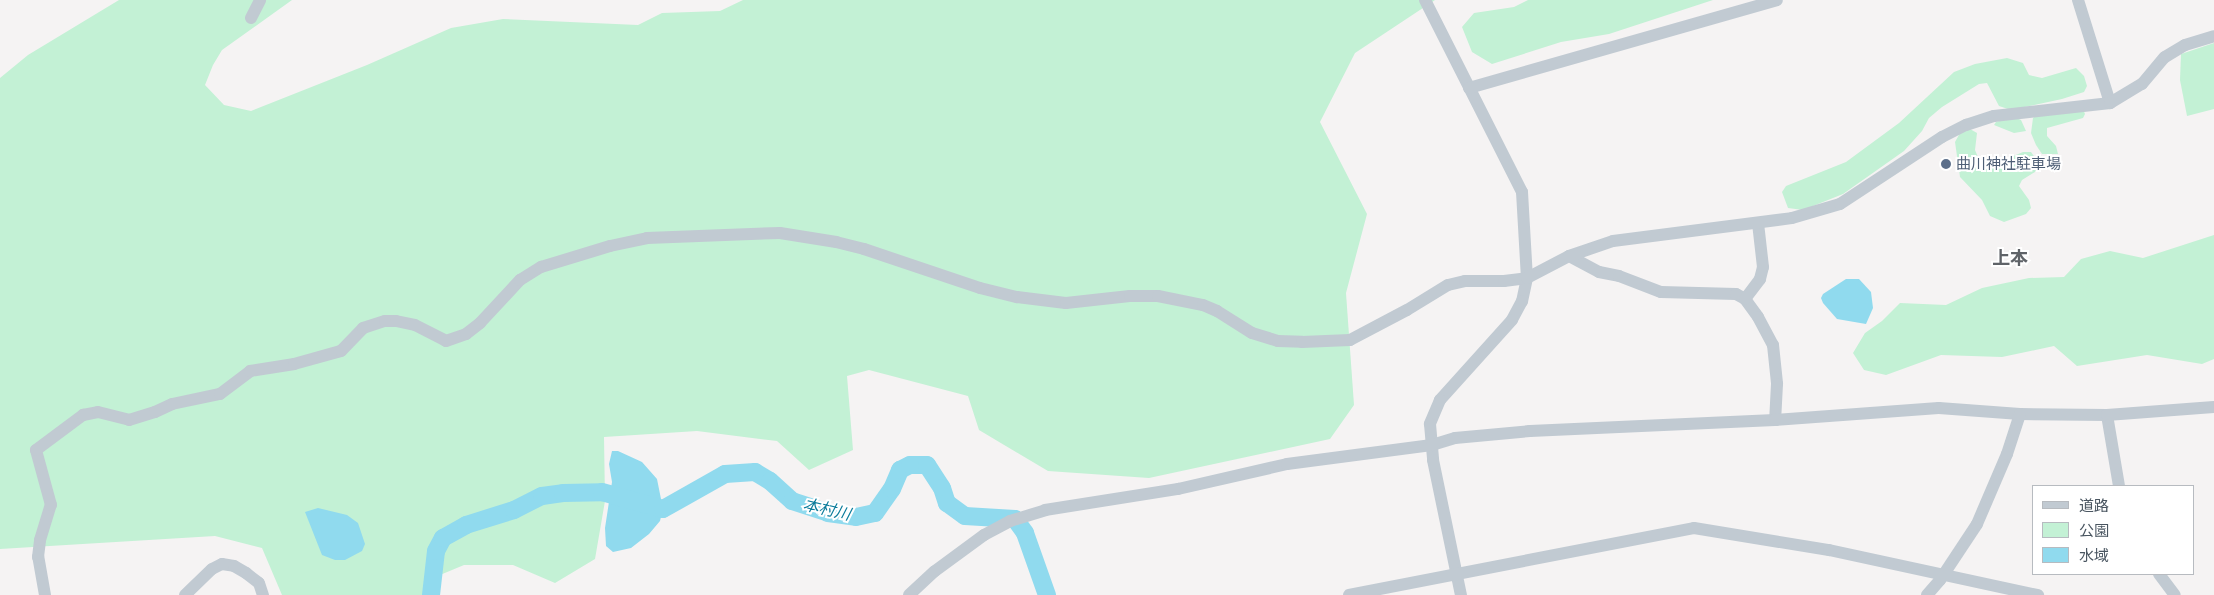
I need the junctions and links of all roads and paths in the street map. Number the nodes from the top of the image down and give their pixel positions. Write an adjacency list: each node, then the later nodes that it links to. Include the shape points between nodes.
1 (260, 0): 5 (street)
2 (1425, 0): 7 (street)
3 (1777, 0): 7 (street)
4 (2078, 0): 8 (street)
5 (251, 18)
6 (2214, 36): 8 (street, via 2185,44 2165,57 2142,84)
7 (1470, 88): 11 (street, via 1522,192)
8 (2110, 103): 9 (street, via 1994,116 1966,124 1840,204 1809,214)
9 (1758, 223): 10 (street, via 1613,241); 12 (street, via 1763,267 1760,279)
10 (1569, 256): 11 (street); 12 (street, via 1599,272 1661,292 1736,294)
11 (1527, 278): 17 (street, via 1522,301 1512,320 1440,400 1430,424); 22 (street, via 1448,285 1350,340 1302,342 1278,341 1252,333 1217,311 1177,299 1130,296 1066,303 1017,297 864,249 780,233 656,237 610,246 541,267 520,280 466,334 446,341 416,325 385,321 363,328 336,353 250,371 220,394 172,404 129,420 98,412 83,415 36,450 51,505 38,557)
12 (1745, 299): 16 (street, via 1773,345 1777,384)
13 (2214, 406): 15 (street)
14 (2020, 414): 15 (street); 16 (street, via 1940,408); 19 (street, via 1977,524)
15 (2107, 415): 18 (street)
16 (1775, 420): 17 (street, via 1530,431 1455,438)
17 (1432, 446): 21 (street); 25 (street, via 1287,464 1178,488 1045,510 1010,521 972,542)
18 (2119, 485)
19 (1944, 575): 21 (street, via 1829,550 1694,528); 28 (street); 29 (street)
20 (2160, 575): 30 (street)
21 (1457, 576): 26 (street); 27 (street)
22 (45, 595)
23 (185, 595): 24 (street, via 212,569 222,564 246,573 259,583)
24 (263, 595)
25 (909, 595)
26 (1349, 595)
27 (1461, 595)
28 (1927, 595)
29 (2038, 595)
30 (2175, 595)

